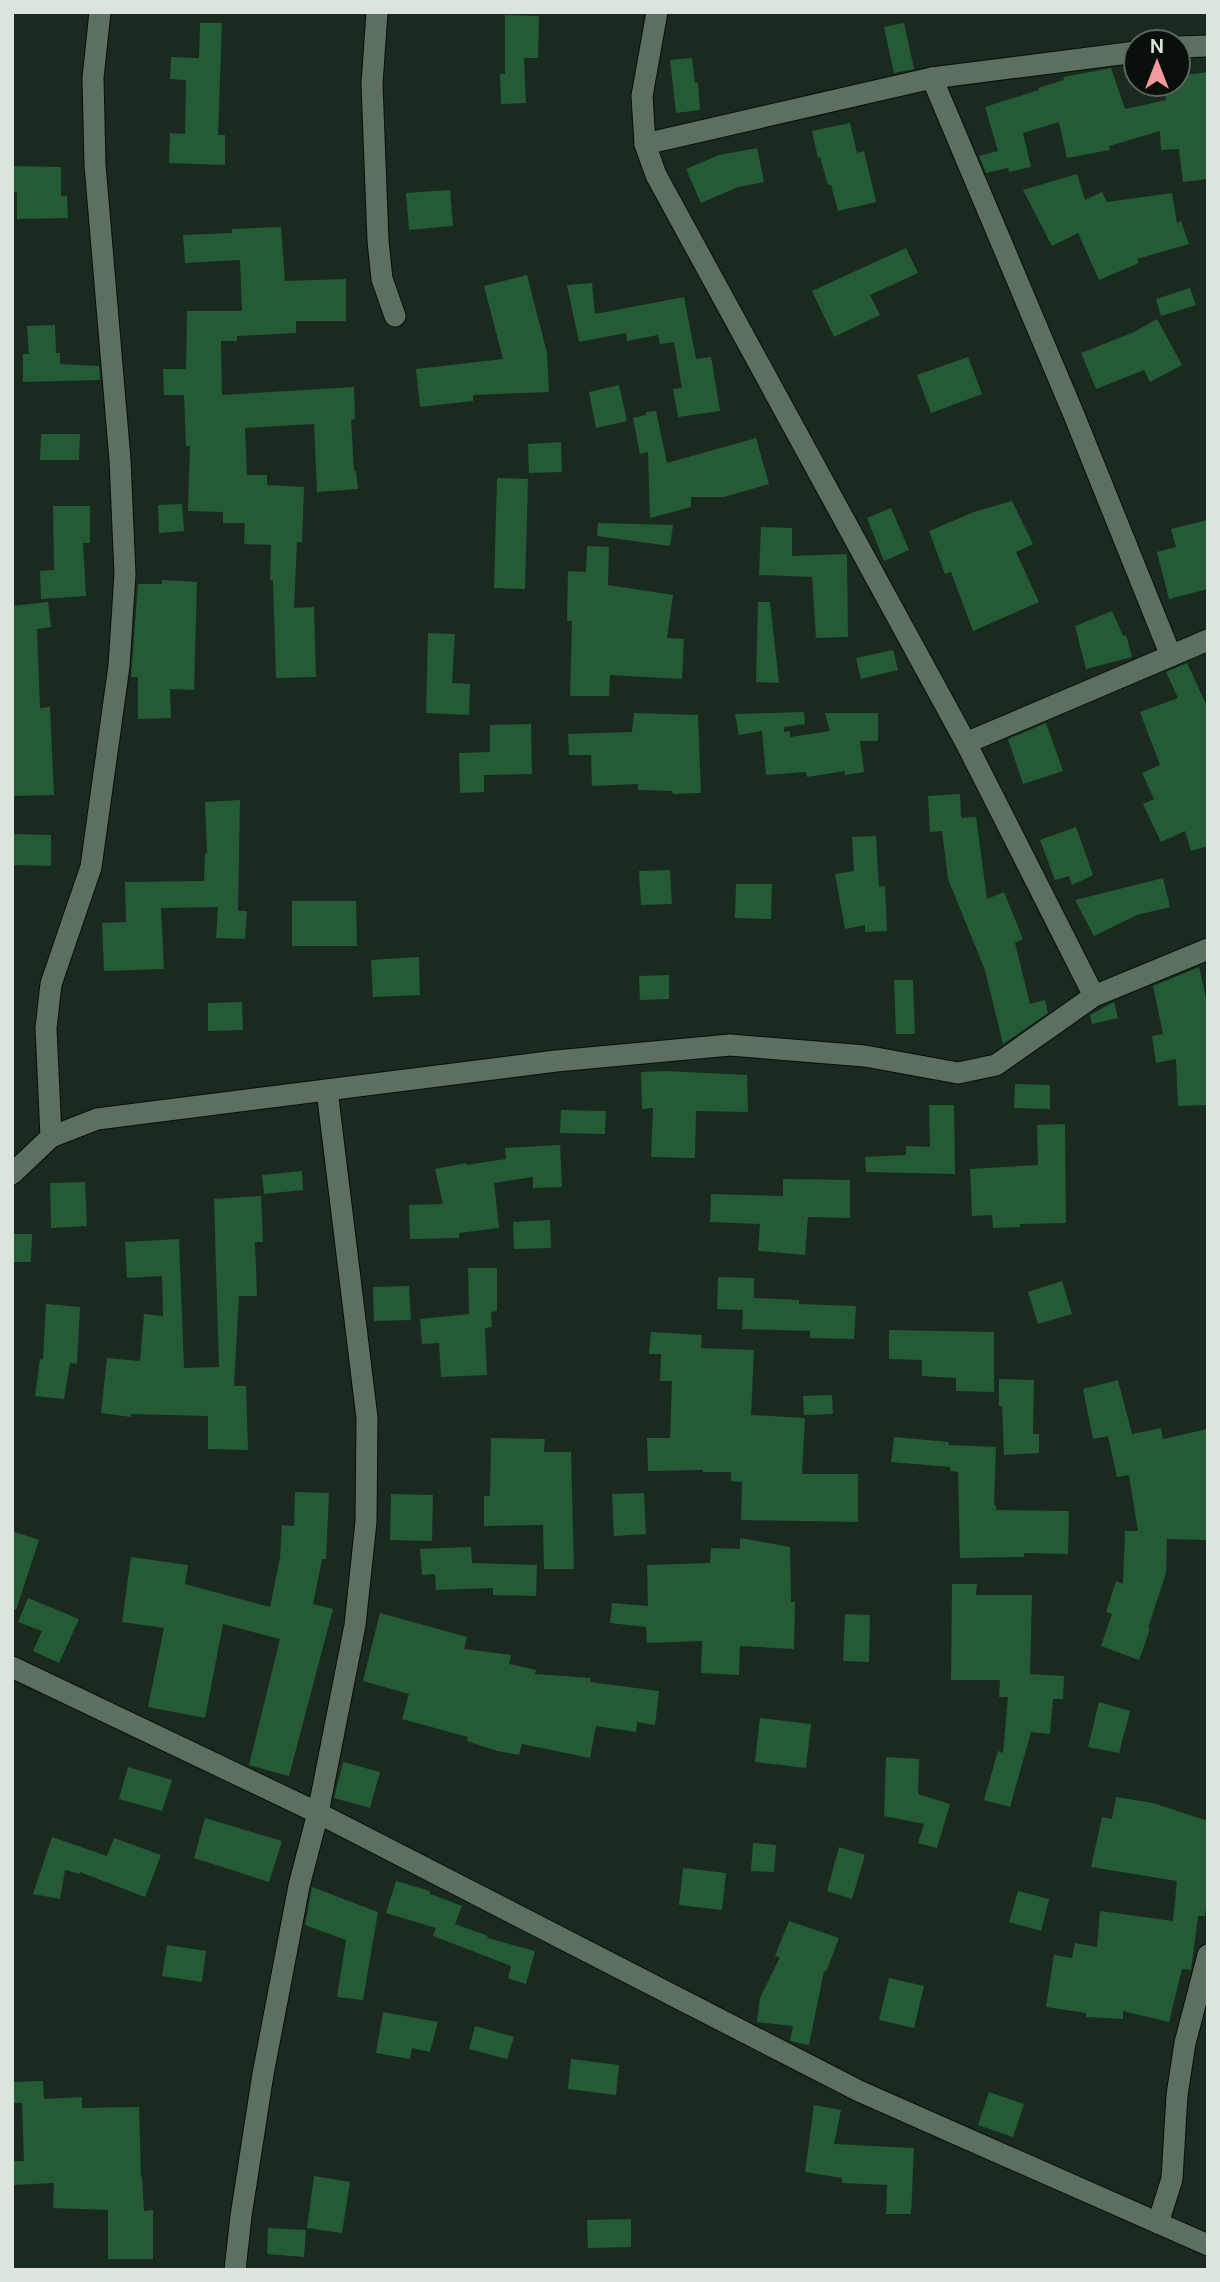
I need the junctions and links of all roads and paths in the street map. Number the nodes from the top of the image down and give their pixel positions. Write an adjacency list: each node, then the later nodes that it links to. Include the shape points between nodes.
1 (100, 12): 14 (street, via 93,78 94,165 120,460 125,574 119,666 91,867 51,984 46,1028)
2 (377, 12): 7 (street, via 372,84 378,241 382,279)
3 (657, 12): 6 (street, via 642,96)
4 (1122, 54): 5 (street)
5 (932, 78): 6 (street); 9 (street)
6 (645, 144): 10 (street, via 656,175)
7 (395, 316)
8 (1208, 640): 9 (street)
9 (1171, 656): 10 (street)
10 (965, 743): 12 (street)
11 (1208, 949): 12 (street)
12 (1094, 996): 13 (street, via 996,1065 958,1073 865,1056 730,1045)
13 (327, 1090): 14 (street, via 97,1119); 17 (street, via 368,1418 366,1522 355,1625)
14 (51, 1137): 15 (street)
15 (12, 1174)
16 (12, 1667): 17 (street)
17 (318, 1812): 19 (street, via 859,2091); 21 (street, via 299,1885 263,2074)
18 (1208, 1955): 19 (street, via 1185,2043 1172,2179)
19 (1158, 2223): 20 (street)
20 (1208, 2245)
21 (235, 2270)

